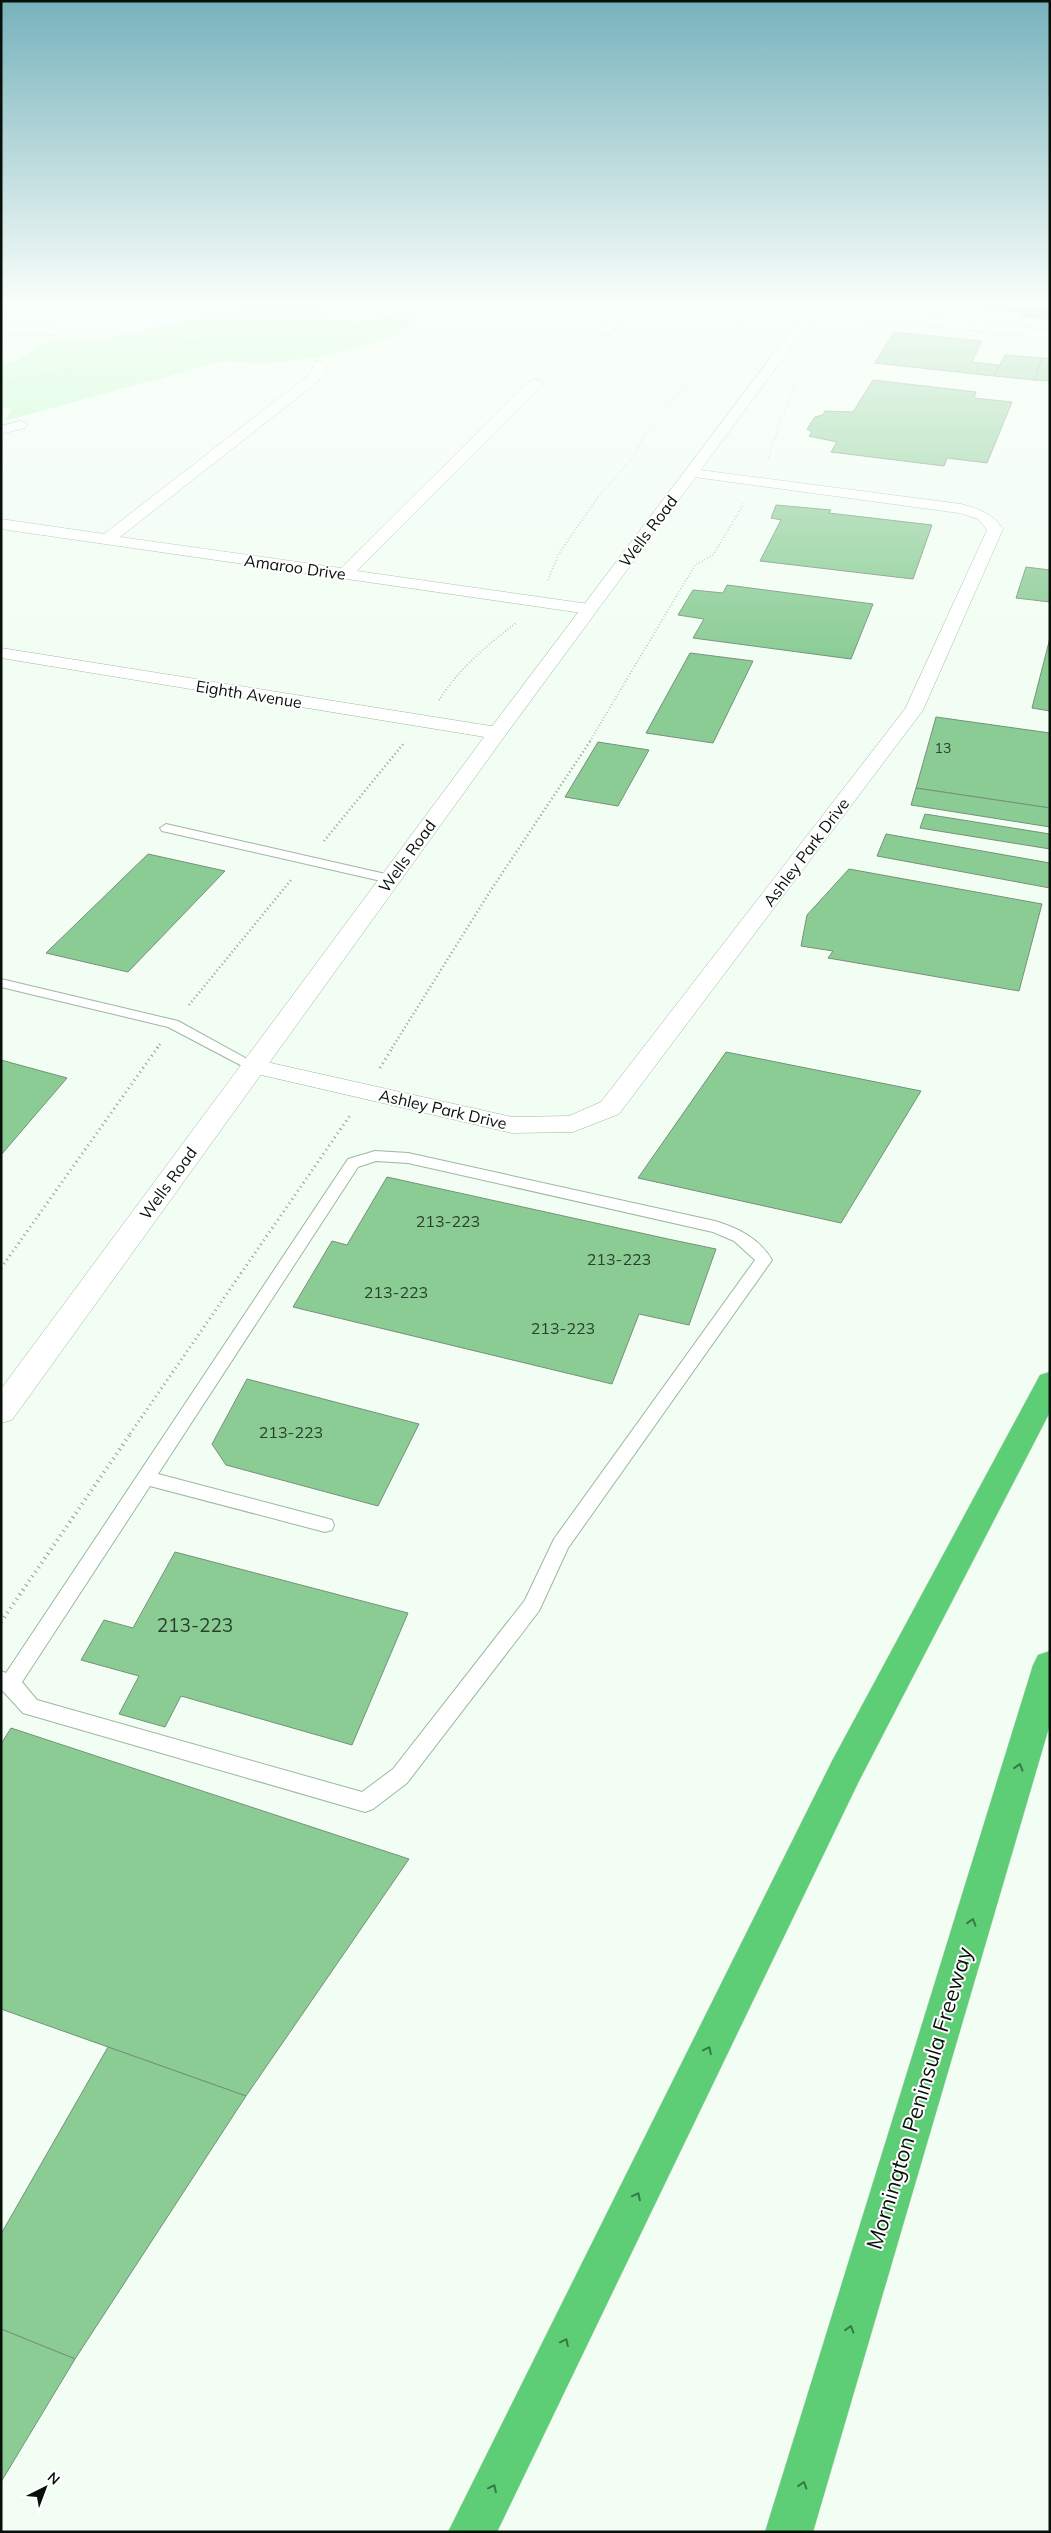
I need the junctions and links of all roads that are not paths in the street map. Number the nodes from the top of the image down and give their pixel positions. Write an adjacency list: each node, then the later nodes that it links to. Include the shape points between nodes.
1 (257, 422): 8 (street)
2 (497, 422): 9 (street)
3 (730, 422): 6 (street, Wells Road)
4 (20, 425): 5 (street)
5 (1, 430)
6 (692, 474): 10 (street, Wells Road); 16 (street, Ashley Park Drive, via 961,509 983,516 995,529 914,710 610,1108 573,1124 512,1125)
7 (1, 524): 8 (street, Amaroo Drive)
8 (106, 540): 9 (street, Amaroo Drive)
9 (344, 574): 10 (street, Amaroo Drive)
10 (589, 608): 12 (street, Wells Road)
11 (1, 653): 12 (street, Eighth Avenue)
12 (496, 733): 14 (street, Wells Road)
13 (166, 828): 14 (lane)
14 (390, 879): 16 (street, Wells Road)
15 (1, 983): 16 (lane, via 173,1024)
16 (253, 1066): 18 (street, Wells Road)
17 (1050, 1383): 23 (highway, one-way to 17, via 845,1772)
18 (1, 1412)
19 (145, 1478): 20 (lane); 22 (lane); 22 (lane, via 353,1162 375,1156 408,1158 692,1221 736,1232 764,1260 561,1544 532,1605 400,1776 366,1802 30,1707)
20 (325, 1525)
21 (1050, 1665): 24 (highway, Mornington Peninsula Freeway, one-way to 21)
22 (6, 1682)
23 (472, 2532)
24 (789, 2532)

